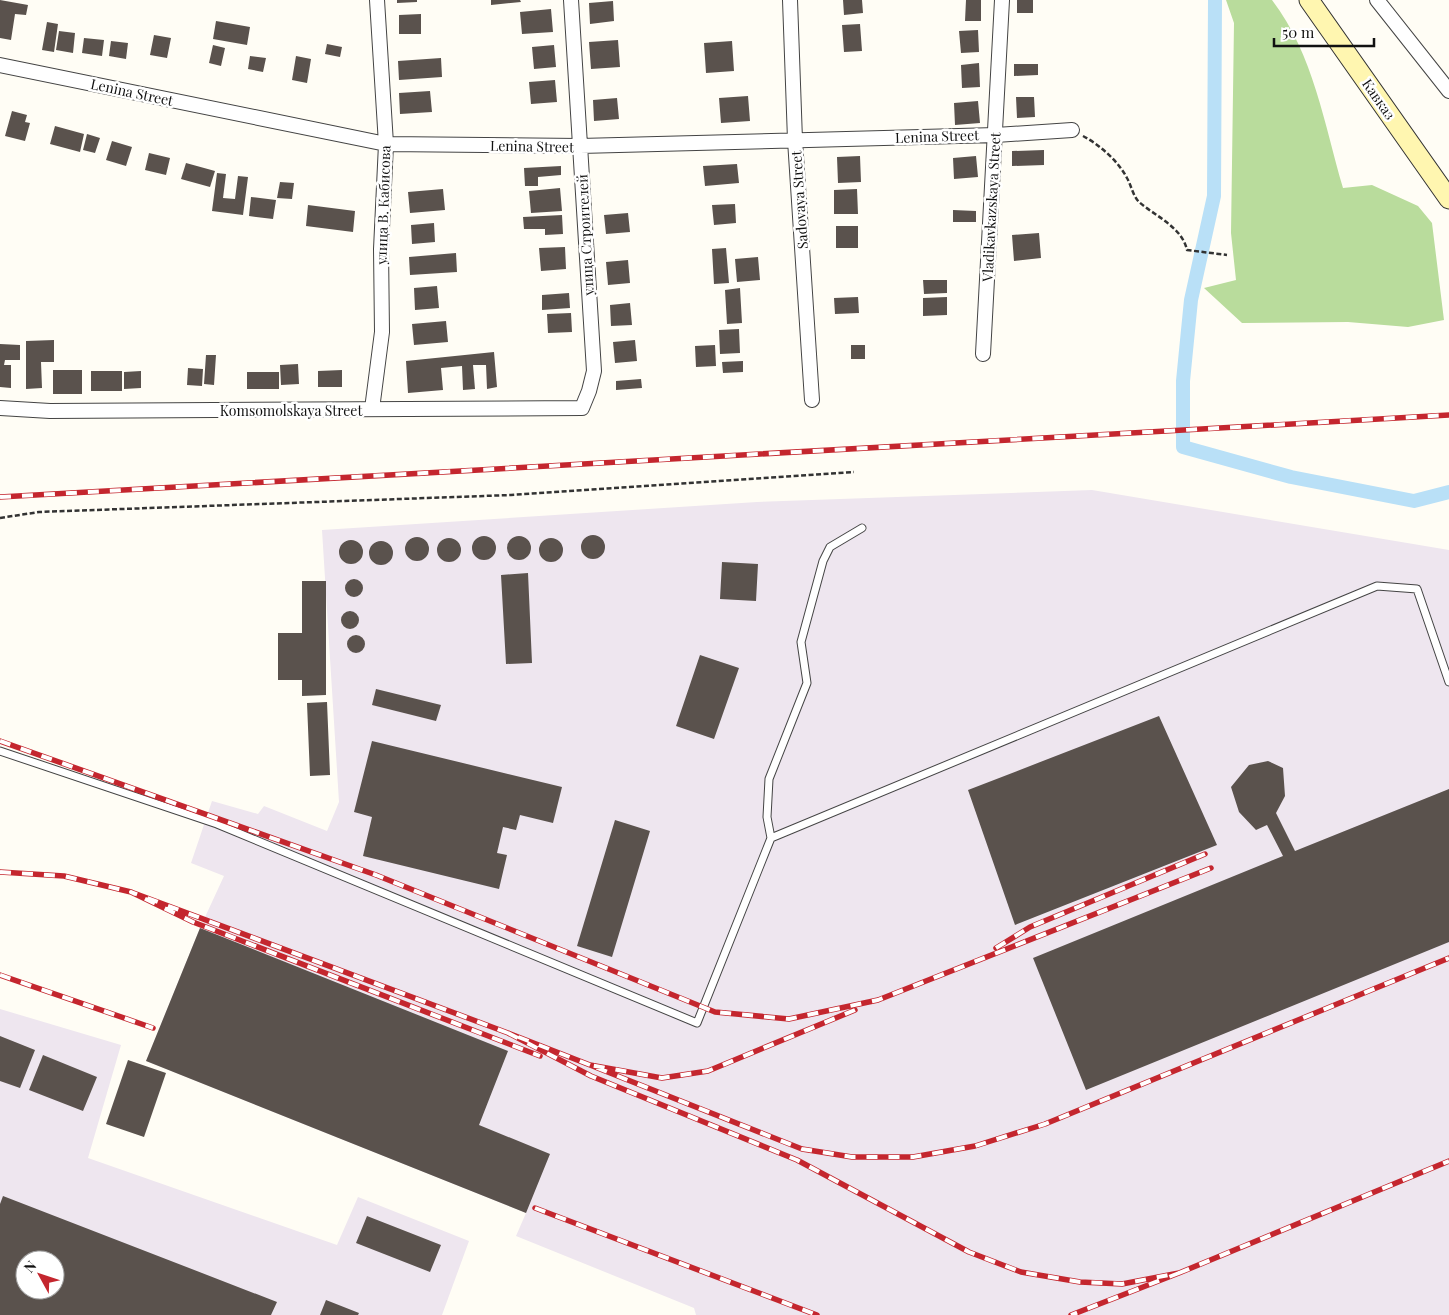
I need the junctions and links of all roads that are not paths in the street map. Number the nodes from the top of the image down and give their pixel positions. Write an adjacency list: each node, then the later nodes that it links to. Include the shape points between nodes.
1 (377, 0): 12 (street, улица В. Кабисова)
2 (571, 0): 13 (street, улица Строителей)
3 (790, 0): 11 (street, Sadovaya Street)
4 (1002, 0): 10 (street, Vladikavkazskaya Street)
5 (1309, 0): 14 (main road, Кавказ)
6 (1377, 0): 8 (street)
7 (0, 65): 12 (street, Lenina Street)
8 (1449, 92)
9 (1072, 130): 10 (street, Lenina Street)
10 (996, 135): 11 (street, Lenina Street); 15 (street, Vladikavkazskaya Street)
11 (795, 140): 13 (street, Lenina Street); 16 (street, Sadovaya Street)
12 (386, 144): 13 (street, Lenina Street); 19 (street, улица В. Кабисова, via 381,249 382,332)
13 (580, 146): 18 (street, улица Строителей, via 594,371)
14 (1449, 198)
15 (983, 354)
16 (812, 400)
17 (0, 408): 19 (street, Komsomolskaya Street, via 50,411)
18 (582, 408): 19 (street, Komsomolskaya Street)
19 (372, 409)
20 (862, 528): 23 (lane, via 830,547 823,561 801,642 807,683 769,779 767,817)
21 (1449, 682): 23 (lane, via 1417,589 1377,586)
22 (0, 751): 23 (lane, via 218,824 698,1023)
23 (771, 838)

